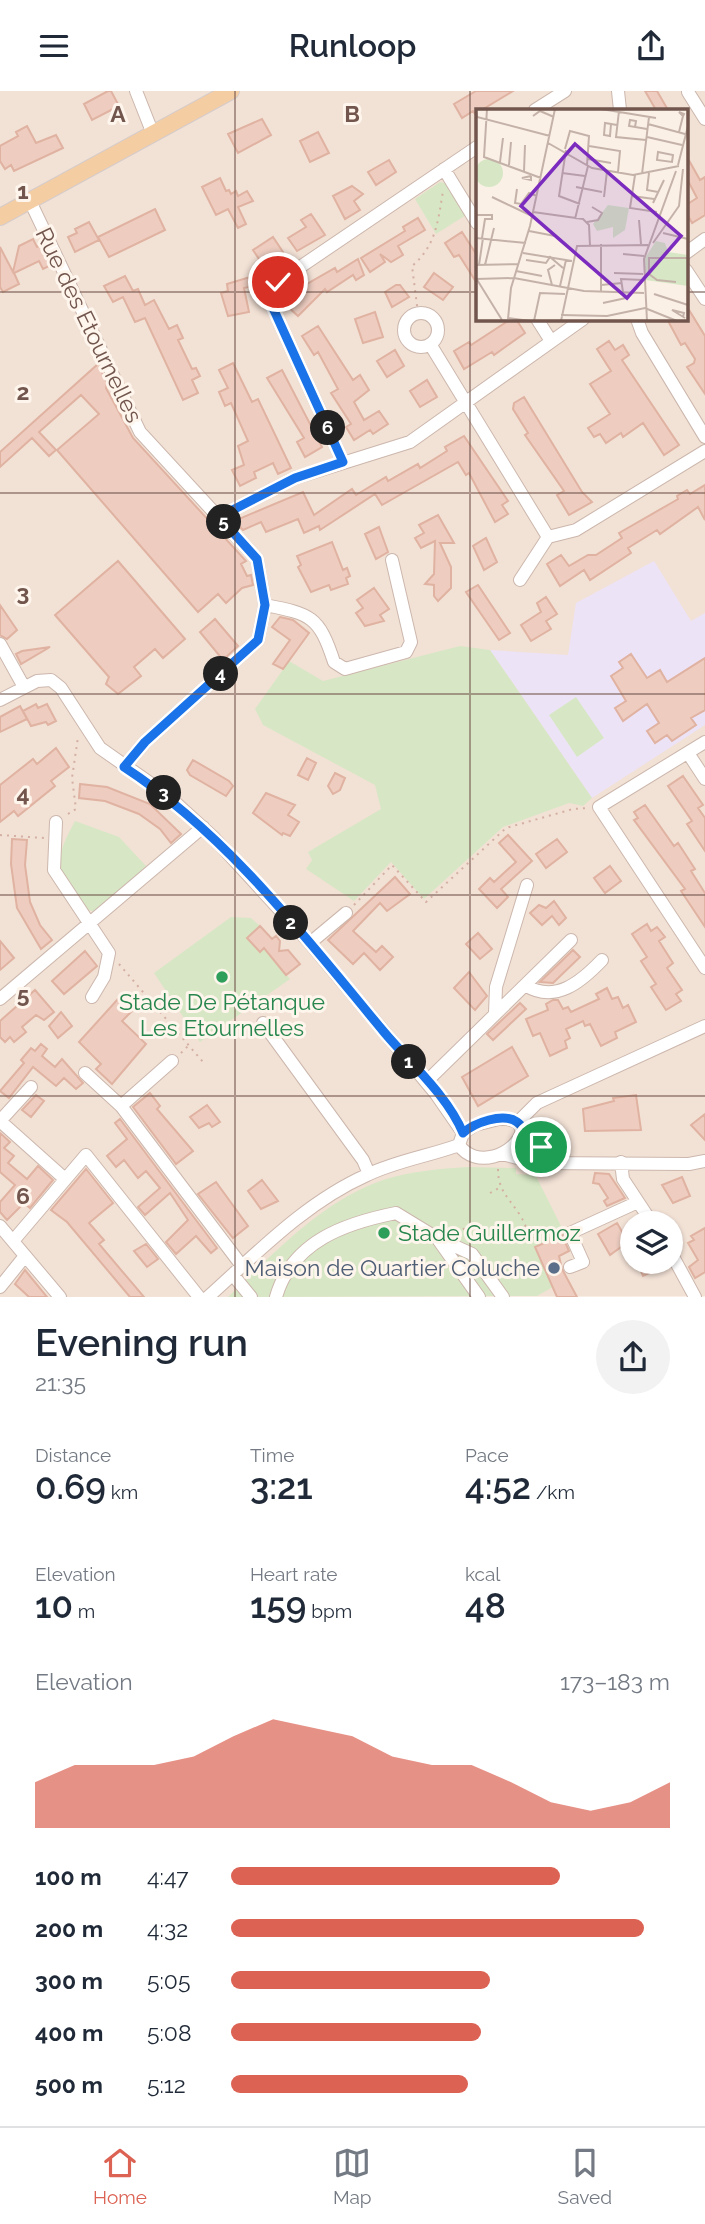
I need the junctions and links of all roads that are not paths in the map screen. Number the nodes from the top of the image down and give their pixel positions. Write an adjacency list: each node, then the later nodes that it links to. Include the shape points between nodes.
1 (136, 91): 9 (street)
2 (231, 91): 9 (main road)
3 (565, 91): 6 (street)
4 (618, 91): 7 (street)
5 (688, 92): 8 (street)
6 (536, 109)
7 (620, 109)
8 (705, 119)
9 (153, 134): 12 (main road)
10 (476, 148): 11 (street)
11 (444, 169): 14 (street); 27 (street, via 278,282 273,308)
12 (30, 201): 13 (main road); 28 (street, Rue des Etournelles, via 140,432)
13 (0, 217)
14 (476, 220)
15 (705, 239): 16 (street)
16 (688, 252)
17 (688, 273): 18 (street)
18 (705, 299)
19 (538, 320): 22 (street)
20 (582, 320): 22 (street)
21 (637, 320): 25 (street)
22 (551, 341): 24 (street)
23 (430, 344): 23 (street, via 438,327 430,316 418,313 407,320 404,333 411,344); 24 (street)
24 (468, 403): 27 (street, via 410,442); 29 (street)
25 (705, 437)
26 (705, 451): 29 (street, via 576,530)
27 (343, 462): 28 (street, via 295,478)
28 (219, 517): 32 (street, Rue des Etournelles, via 257,559)
29 (548, 537): 31 (street)
30 (392, 560): 32 (street, via 411,642 406,652 345,669 334,662 324,632 312,618)
31 (520, 580)
32 (265, 605): 38 (street, Rue des Etournelles, via 258,640 145,742)
33 (0, 645): 34 (street)
34 (24, 687): 35 (street); 38 (street, via 51,680 100,748)
35 (0, 700)
36 (705, 742): 37 (street)
37 (688, 753): 39 (street); 48 (street, via 599,807)
38 (124, 767): 41 (street, via 167,795)
39 (705, 779)
40 (56, 822): 44 (street, via 54,870)
41 (203, 827): 44 (street); 46 (street)
42 (527, 885): 52 (street, via 496,987)
43 (346, 913): 46 (street)
44 (88, 925): 50 (street, via 109,953 104,977); 51 (street)
45 (571, 940): 49 (street)
46 (310, 943): 57 (street)
47 (602, 960): 49 (street, via 580,982 561,991 536,992)
48 (705, 968)
49 (525, 985): 52 (street)
50 (92, 997)
51 (0, 999)
52 (495, 1013): 57 (street)
53 (263, 1023): 67 (street)
54 (705, 1026): 61 (street, via 537,1104)
55 (172, 1061): 59 (street)
56 (85, 1073): 59 (street)
57 (426, 1081): 62 (street)
58 (31, 1087): 60 (street)
59 (121, 1106): 76 (street)
60 (0, 1121): 68 (street)
61 (520, 1127): 62 (street, via 503,1118 475,1125); 63 (street, via 517,1143); 64 (street)
62 (461, 1139): 63 (street, via 475,1158); 67 (street)
63 (499, 1155): 64 (street, via 536,1163)
64 (565, 1161): 66 (street)
65 (705, 1161): 66 (street)
66 (621, 1162): 69 (street, via 623,1178)
67 (369, 1174): 76 (street, via 321,1201)
68 (65, 1179): 73 (street); 80 (street, via 86,1155)
69 (638, 1202): 70 (street); 75 (street, via 570,1233 583,1262)
70 (644, 1211)
71 (0, 1226): 73 (street)
72 (437, 1238): 83 (street, via 397,1213 344,1226 300,1255); 84 (street); 85 (street, via 472,1254)
73 (13, 1241): 74 (street)
74 (25, 1256): 78 (street); 79 (street)
75 (570, 1267)
76 (237, 1271): 81 (street); 82 (street)
77 (682, 1274): 86 (street)
78 (0, 1287)
79 (60, 1297)
80 (199, 1297)
81 (208, 1297)
82 (251, 1297)
83 (276, 1297)
84 (479, 1297)
85 (503, 1297)
86 (695, 1297)

